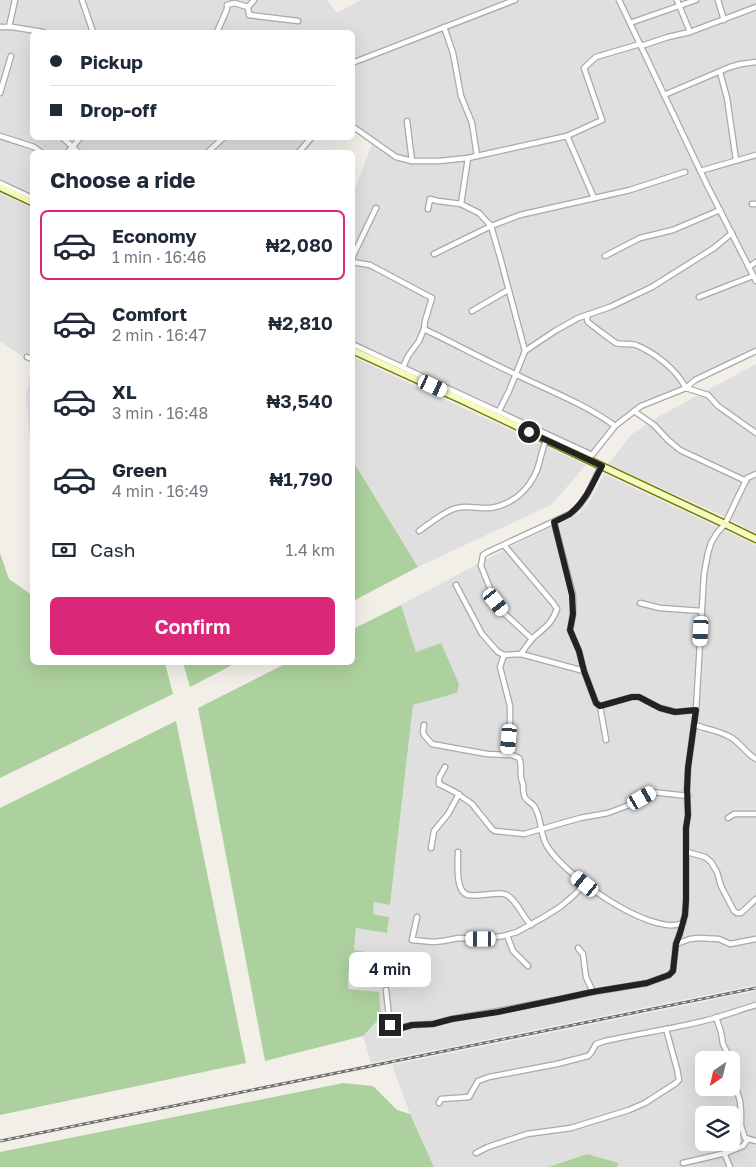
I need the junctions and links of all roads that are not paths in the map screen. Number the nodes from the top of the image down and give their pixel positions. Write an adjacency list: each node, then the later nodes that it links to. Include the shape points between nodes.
1 (15, 0): 16 (street)
2 (82, 0): 19 (street)
3 (254, 0): 10 (street)
4 (515, 0): 17 (street)
5 (619, 0): 14 (street)
6 (677, 0): 9 (street)
7 (696, 0): 9 (street)
8 (718, 0): 12 (street)
9 (680, 6): 14 (street); 21 (street)
10 (248, 7): 13 (street, via 248,15); 20 (street, via 228,5)
11 (756, 7): 12 (street)
12 (724, 20): 21 (street)
13 (298, 21)
14 (630, 23): 22 (street)
15 (0, 27): 16 (street)
16 (9, 27): 18 (street)
17 (444, 27): 24 (street); 44 (street, via 453,53 461,96 472,123)
18 (30, 30)
19 (92, 30)
20 (218, 30)
21 (690, 32): 22 (street)
22 (641, 45): 28 (street); 32 (street, via 596,57 584,68 602,120)
23 (11, 56): 27 (street)
24 (355, 62)
25 (756, 62): 26 (street)
26 (720, 72): 28 (street); 46 (street)
27 (0, 93)
28 (664, 95): 48 (street)
29 (407, 121): 47 (street)
30 (355, 128): 47 (street, via 396,157)
31 (0, 136): 38 (street)
32 (567, 136): 44 (street); 53 (street)
33 (65, 140): 37 (street)
34 (78, 140): 37 (street)
35 (221, 140): 41 (street)
36 (308, 140): 42 (street)
37 (72, 147): 39 (street); 40 (street)
38 (39, 150)
39 (70, 150)
40 (76, 150)
41 (210, 150)
42 (301, 150)
43 (756, 154): 46 (street)
44 (477, 156): 45 (street)
45 (468, 158): 47 (street); 55 (street)
46 (736, 160): 48 (street)
47 (412, 161)
48 (700, 171): 58 (street)
49 (685, 172): 53 (street)
50 (0, 183): 52 (street)
51 (0, 187): 54 (main road)
52 (30, 197)
53 (594, 198): 59 (street, via 520,215)
54 (30, 201)
55 (460, 204): 57 (street, via 430,199); 59 (street, via 479,213)
56 (376, 208): 61 (street)
57 (428, 209)
58 (720, 210): 60 (street); 63 (street, via 673,230 640,238)
59 (491, 226): 62 (street); 69 (street)
60 (732, 233): 66 (street); 72 (street, via 652,287)
61 (355, 252)
62 (434, 254)
63 (605, 256)
64 (355, 262): 73 (street, via 370,265 432,298)
65 (756, 262): 66 (street)
66 (749, 267): 67 (street)
67 (754, 276): 68 (street); 70 (street)
68 (756, 281)
69 (508, 290): 71 (street); 77 (street)
70 (699, 297)
71 (472, 311)
72 (588, 315): 77 (street); 80 (street, via 588,322 612,341 629,343 663,360)
73 (424, 329): 78 (street); 79 (street)
74 (355, 345): 78 (street)
75 (756, 350): 80 (street, via 695,380)
76 (355, 351): 85 (main road)
77 (525, 351): 79 (street)
78 (403, 367): 81 (street)
79 (516, 374): 81 (street); 83 (street, via 574,401)
80 (686, 388): 82 (street); 84 (street, via 708,395)
81 (498, 411): 83 (street, via 592,455)
82 (634, 411): 83 (street); 88 (street, via 680,450)
83 (615, 426)
84 (756, 433)
85 (546, 440): 86 (main road); 91 (street, via 536,471 526,489 516,498 490,508 452,509)
86 (602, 466): 89 (street, via 579,506); 90 (main road)
87 (756, 474): 88 (street)
88 (746, 481): 90 (street)
89 (554, 522): 93 (street); 100 (street, via 572,595 570,630)
90 (725, 524): 92 (main road); 96 (street, via 708,553)
91 (419, 531)
92 (756, 540)
93 (504, 545): 97 (street, via 556,609 549,625); 97 (street, via 483,556 481,566 496,602)
94 (456, 585): 99 (street, via 482,634)
95 (640, 603): 96 (street)
96 (702, 612): 102 (street)
97 (532, 639): 98 (street)
98 (521, 654): 99 (street); 100 (street)
99 (504, 656): 106 (street, via 500,667 510,706)
100 (584, 671): 101 (street)
101 (600, 706): 102 (street, via 639,697 675,712); 105 (street)
102 (696, 710): 104 (street)
103 (424, 725): 106 (street, via 424,735 432,744)
104 (694, 725): 107 (street, via 725,734); 110 (street)
105 (606, 740)
106 (508, 755): 113 (street, via 519,758 524,797 533,805)
107 (756, 759)
108 (445, 767): 109 (street, via 439,784)
109 (459, 794): 113 (street, via 495,831 524,834); 114 (street, via 434,831)
110 (688, 796): 113 (street, via 652,792 608,813); 116 (street)
111 (756, 814): 112 (street, via 734,814)
112 (728, 818)
113 (541, 829): 117 (street, via 545,844 556,859)
114 (431, 848)
115 (458, 852): 120 (street, via 462,892 468,895 506,894)
116 (687, 852): 118 (street, via 711,862 734,911 741,913); 121 (street)
117 (585, 884): 120 (street); 121 (street, via 643,918 661,924)
118 (756, 898)
119 (417, 917): 122 (street, via 412,940 481,939)
120 (531, 925): 122 (street)
121 (682, 925): 123 (street); 125 (street)
122 (507, 935): 127 (street, via 513,951)
123 (690, 939): 124 (street, via 720,939 730,944); 125 (street)
124 (756, 940)
125 (676, 944): 129 (street, via 673,971 669,975 647,983)
126 (578, 948): 129 (street, via 583,954)
127 (528, 966)
128 (386, 990): 129 (street, via 390,1025 395,1030)
129 (592, 992)
130 (756, 1005): 131 (street)
131 (716, 1017): 132 (street); 133 (street)
132 (666, 1029): 135 (street, via 596,1044 588,1056 489,1077 478,1081 469,1097 441,1099); 138 (street, via 677,1069 679,1080 676,1083 636,1108 571,1128 527,1134)
133 (726, 1051)
134 (738, 1096): 136 (street, via 742,1130)
135 (439, 1103)
136 (748, 1139): 137 (street); 139 (street, via 743,1146)
137 (756, 1141)
138 (476, 1152)
139 (726, 1153): 140 (street); 141 (street)
140 (683, 1163)
141 (730, 1167)

